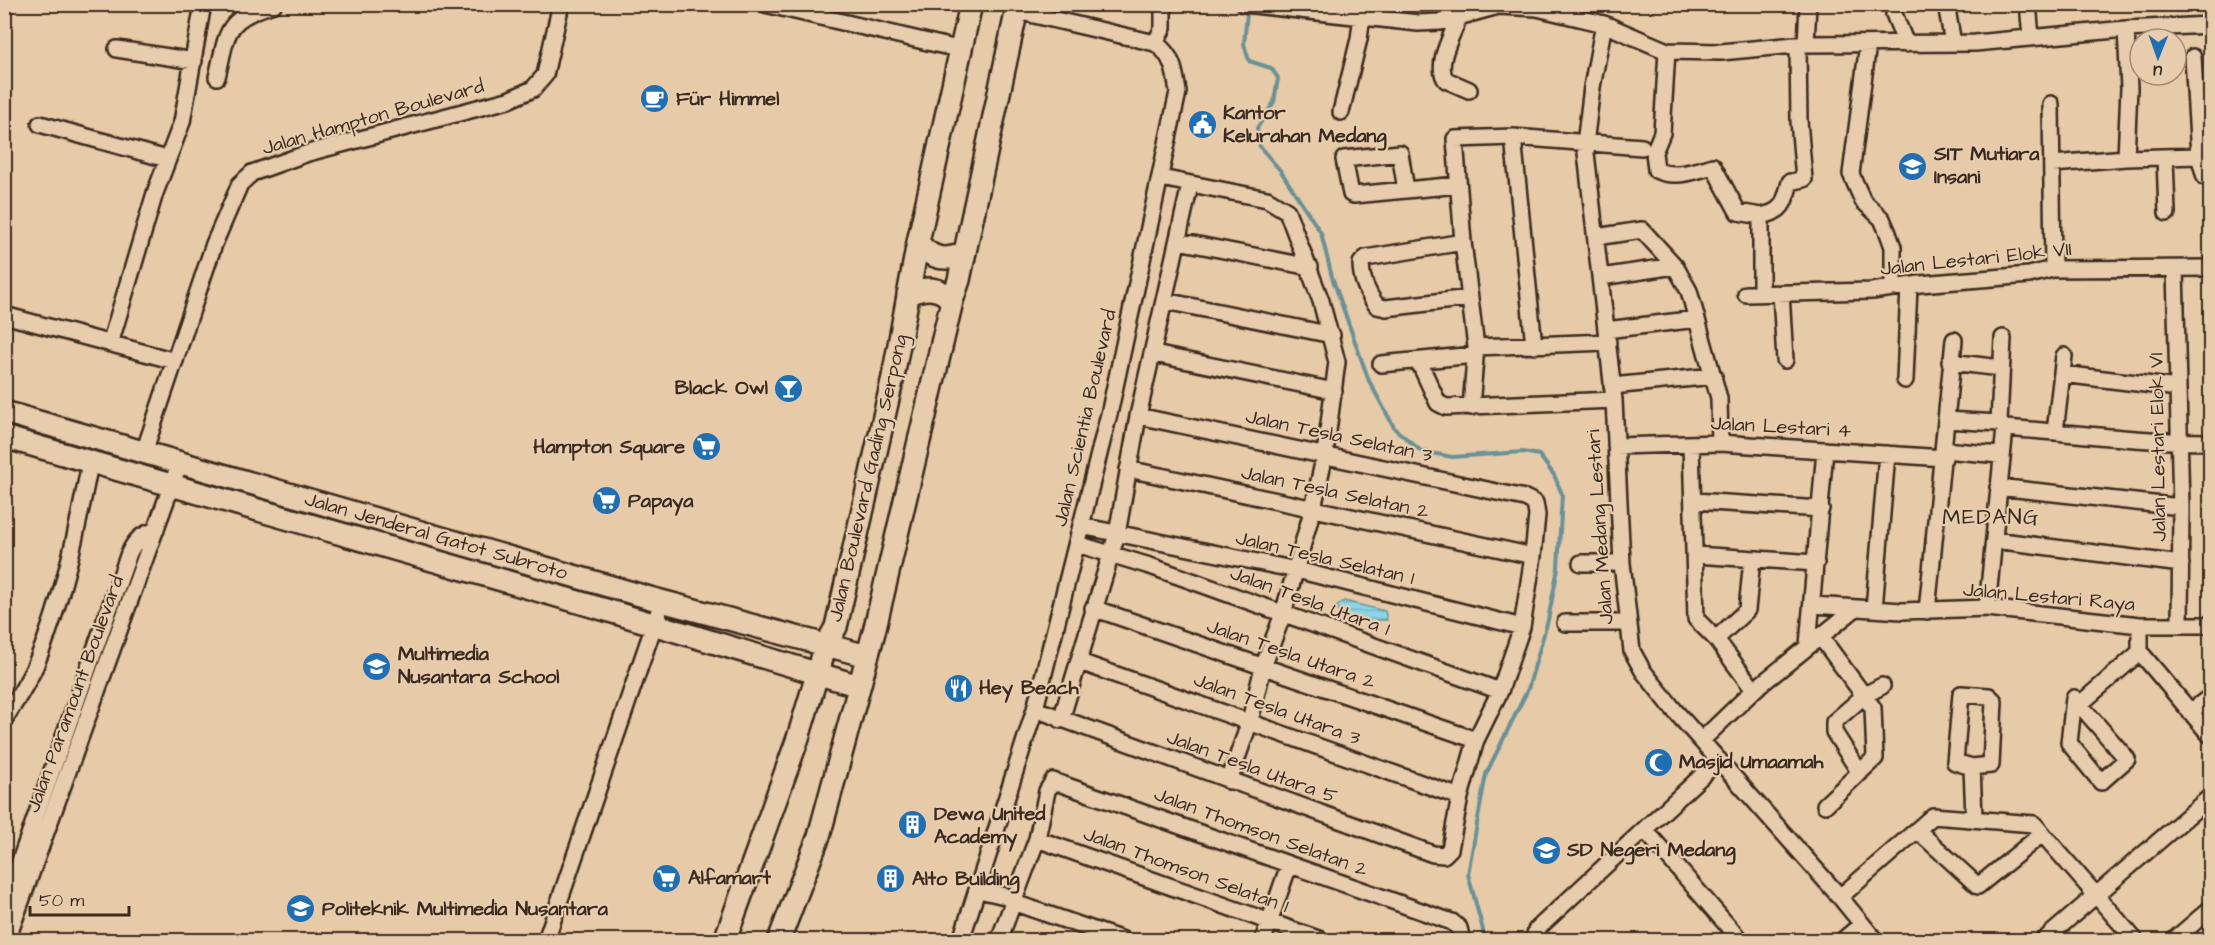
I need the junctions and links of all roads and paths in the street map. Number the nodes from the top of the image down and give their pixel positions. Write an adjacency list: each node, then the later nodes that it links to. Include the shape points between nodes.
1 (203, 4): 29 (street)
2 (274, 4): 30 (street, via 240,16 233,24)
3 (561, 4): 82 (street, Jalan Hampton Boulevard, via 545,75 533,89 508,100 308,153 252,173 240,184 214,244)
4 (765, 4): 26 (street)
5 (971, 4): 26 (main road, Jalan Boulevard Gading Serpong)
6 (1167, 4): 20 (street, via 1163,28)
7 (1244, 4): 15 (street)
8 (1808, 4): 24 (street)
9 (1946, 4): 21 (street)
10 (2028, 4): 19 (street)
11 (1017, 8): 20 (street); 54 (main road, Jalan Boulevard Gading Serpong)
12 (1559, 9): 13 (street, via 1498,6); 16 (street)
13 (1464, 11): 15 (street, via 1440,22 1418,23); 31 (street, via 1442,72 1446,80)
14 (1894, 14): 23 (street)
15 (1362, 15): 33 (street)
16 (1604, 24): 27 (street); 36 (street, Jalan Medang Lestari)
17 (2211, 26): 18 (street)
18 (2126, 29): 19 (street); 40 (street)
19 (2031, 37): 21 (street)
20 (1155, 42): 43 (street, Jalan Scientia Boulevard, via 1165,49 1174,67 1178,92)
21 (1953, 43): 23 (street)
22 (1868, 44): 23 (street); 24 (street); 62 (street, via 1851,174 1863,201 1882,219 1888,233 1893,247)
23 (1906, 44)
24 (1802, 45): 27 (street, via 1722,52); 49 (street, via 1799,121 1804,179 1789,183 1785,204 1778,211)
25 (117, 49): 29 (street)
26 (962, 50): 52 (main road, Jalan Boulevard Gading Serpong)
27 (1667, 51): 49 (street, via 1662,133 1654,152 1656,170 1669,175 1684,174 1713,166 1737,212)
28 (2193, 57): 38 (street)
29 (194, 61): 41 (street, via 182,122)
30 (217, 77)
31 (1469, 90)
32 (2051, 104): 42 (street)
33 (1341, 112)
34 (40, 124): 41 (street)
35 (1513, 137): 36 (street); 46 (street, via 1455,138); 77 (street)
36 (1585, 144): 37 (street); 50 (street, Jalan Medang Lestari)
37 (1642, 147)
38 (2199, 156): 39 (street); 44 (street, via 2205,177)
39 (2165, 157): 40 (street); 48 (street)
40 (2126, 158): 42 (street)
41 (167, 159): 76 (street)
42 (2053, 164): 58 (street)
43 (1161, 178): 45 (street); 120 (street, Jalan Scientia Boulevard)
44 (2211, 179)
45 (1190, 184): 51 (street); 56 (street, via 1266,199 1287,211)
46 (1458, 185): 47 (street); 53 (street)
47 (1406, 190)
48 (2167, 213)
49 (1761, 216): 63 (street)
50 (1596, 237): 55 (street, via 1642,230); 60 (street, Jalan Medang Lestari)
51 (1178, 241): 56 (street); 69 (street)
52 (918, 242): 54 (main road, via 931,256 941,259); 65 (main road, Jalan Boulevard Gading Serpong)
53 (1463, 242): 67 (street); 67 (street, via 1366,258 1361,263 1361,276 1369,296 1377,306 1386,308)
54 (964, 253): 68 (main road, Jalan Boulevard Gading Serpong)
55 (1675, 266): 60 (street); 71 (street, via 1689,291)
56 (1310, 267): 72 (street)
57 (2211, 268): 59 (street, Jalan Lestari Elok VII)
58 (2053, 269): 59 (street, Jalan Lestari Elok VII); 61 (street, Jalan Lestari Elok VII, via 2029,275)
59 (2175, 269): 90 (street, Jalan Lestari Elok VI)
60 (1601, 277): 73 (street, Jalan Medang Lestari)
61 (1909, 286): 62 (street, Jalan Lestari Elok VII); 89 (street)
62 (1893, 288): 64 (street, Jalan Lestari Elok VII)
63 (1761, 293): 64 (street, Jalan Lestari Elok VII); 66 (street, Jalan Lestari Elok VII)
64 (1781, 293): 81 (street)
65 (909, 294): 68 (main road, via 934,288); 153 (main road, Jalan Boulevard Gading Serpong, via 839,615)
66 (1746, 294)
67 (1469, 298): 78 (street)
68 (952, 301): 155 (main road, Jalan Boulevard Gading Serpong)
69 (1165, 301): 72 (street); 79 (street)
70 (4, 315): 76 (street)
71 (1697, 319): 73 (street); 88 (street)
72 (1332, 335): 91 (street, via 1337,362)
73 (1607, 336): 77 (street); 92 (street, Jalan Medang Lestari)
74 (2003, 338): 86 (street)
75 (1954, 340): 84 (street)
76 (110, 344): 82 (street)
77 (1534, 346): 78 (street)
78 (1475, 351): 83 (street); 93 (street)
79 (1154, 354): 91 (street); 95 (street)
80 (2064, 356): 87 (street)
81 (1785, 360)
82 (175, 361): 106 (street, Jalan Hampton Boulevard)
83 (1419, 362): 85 (street); 93 (street, via 1442,406)
84 (1950, 362): 86 (street); 96 (street)
85 (1381, 364)
86 (2001, 368): 97 (street)
87 (2062, 374): 90 (street); 98 (street)
88 (1714, 376): 92 (street); 102 (street, via 1719,398)
89 (1905, 380)
90 (2178, 388): 100 (street, Jalan Lestari Elok VI)
91 (1334, 391): 107 (street)
92 (1613, 393): 93 (street); 104 (street, Jalan Medang Lestari)
93 (1471, 406)
94 (4, 412): 106 (main road, Jalan Jenderal Gatot Subroto)
95 (1138, 416): 107 (street, Jalan Tesla Selatan 3); 113 (street)
96 (1946, 420): 97 (street); 109 (street)
97 (2002, 425): 98 (street); 110 (street)
98 (2055, 432): 100 (street)
99 (4, 437): 112 (main road, Jalan Jenderal Gatot Subroto)
100 (2179, 442): 101 (street); 117 (street, Jalan Lestari Elok VI)
101 (2211, 442)
102 (1720, 443): 103 (street, Jalan Lestari 4); 105 (street, Jalan Lestari 4)
103 (1691, 444): 104 (street, Jalan Lestari 4); 116 (street)
104 (1616, 446): 131 (street, Jalan Medang Lestari)
105 (1826, 450): 108 (street, Jalan Lestari 4); 119 (street)
106 (144, 452): 111 (main road, Jalan Jenderal Gatot Subroto)
107 (1325, 454): 118 (street); 128 (street, Jalan Tesla Selatan 3, via 1531,500 1537,516)
108 (1887, 454): 109 (street, Jalan Lestari 4); 141 (street)
109 (1944, 454): 110 (street, Jalan Lestari 4); 142 (street)
110 (2000, 455): 115 (street)
111 (180, 462): 114 (street, Jalan Paramount Boulevard); 136 (main road, Jalan Jenderal Gatot Subroto)
112 (90, 463): 114 (main road, Jalan Jenderal Gatot Subroto); 169 (street, via 53,618 36,665)
113 (1128, 469): 118 (street, Jalan Tesla Selatan 2); 122 (street)
114 (172, 486): 121 (street, Jalan Paramount Boulevard); 146 (main road, Jalan Jenderal Gatot Subroto)
115 (1998, 487): 117 (street); 123 (street)
116 (1694, 501): 119 (street); 127 (street)
117 (2181, 507): 133 (street, Jalan Lestari Elok VI)
118 (1313, 508): 128 (street, Jalan Tesla Selatan 2); 135 (street)
119 (1821, 509): 132 (street)
120 (1081, 526): 122 (street, Jalan Tesla Selatan 1); 125 (street, Jalan Scientia Boulevard)
121 (156, 530): 191 (street, via 136,540 129,554); 195 (street, Jalan Paramount Boulevard)
122 (1117, 534): 124 (street, Jalan Tesla Selatan 1); 126 (street)
123 (1994, 540): 133 (street); 140 (street)
124 (1160, 542): 134 (street); 135 (street, Jalan Tesla Selatan 1)
125 (1077, 544): 126 (street, Jalan Tesla Utara 1); 166 (street, Jalan Scientia Boulevard)
126 (1109, 553): 134 (street, Jalan Tesla Utara 1); 138 (street)
127 (1695, 555): 129 (street); 151 (street, via 1696,619)
128 (1533, 556): 150 (street)
129 (1752, 559): 132 (street); 151 (street, via 1747,610)
130 (1581, 563): 131 (street)
131 (1622, 563): 145 (street, Jalan Medang Lestari)
132 (1816, 563): 137 (street)
133 (2181, 564): 148 (street, Jalan Lestari Elok VI)
134 (1153, 567): 143 (street, Jalan Tesla Utara 1)
135 (1297, 570): 143 (street); 150 (street, Jalan Tesla Selatan 1)
136 (662, 602): 146 (street); 153 (main road, Jalan Jenderal Gatot Subroto)
137 (1813, 605): 139 (street, Jalan Lestari Raya); 152 (street)
138 (1093, 608): 156 (street); 157 (street, Jalan Tesla Utara 2)
139 (1856, 608): 141 (street, Jalan Lestari Raya); 152 (street)
140 (1987, 608): 142 (street, Jalan Lestari Raya); 147 (street, Jalan Lestari Raya)
141 (1874, 609): 142 (street, Jalan Lestari Raya)
142 (1927, 611)
143 (1283, 614): 157 (street); 162 (street, Jalan Tesla Utara 1)
144 (1565, 623): 145 (street)
145 (1627, 623): 172 (street, Jalan Medang Lestari, via 1632,651 1643,671)
146 (655, 625): 158 (main road, Jalan Jenderal Gatot Subroto); 196 (street)
147 (2140, 625): 148 (street, Jalan Lestari Raya); 154 (street)
148 (2180, 625): 149 (street, Jalan Lestari Raya)
149 (2211, 625)
150 (1522, 627): 162 (street)
151 (1716, 639): 161 (street)
152 (1814, 641): 161 (street); 163 (street)
153 (826, 645): 155 (main road, Jalan Jenderal Gatot Subroto); 158 (main road, Jalan Boulevard Gading Serpong)
154 (2140, 652): 165 (street); 167 (street)
155 (867, 656): 159 (main road, Jalan Boulevard Gading Serpong)
156 (1080, 662): 168 (street); 170 (street, Jalan Tesla Utara 3)
157 (1263, 667): 170 (street); 173 (street, Jalan Tesla Utara 2)
158 (818, 675): 159 (main road, Jalan Jenderal Gatot Subroto); 197 (main road, Jalan Boulevard Gading Serpong)
159 (859, 686): 198 (main road, Jalan Boulevard Gading Serpong, via 819,836)
160 (1882, 686): 163 (street)
161 (1754, 690): 172 (street)
162 (1500, 691): 173 (street)
163 (1865, 695): 176 (street, via 1873,708 1875,758); 176 (street, via 1833,727)
164 (2211, 697): 167 (street)
165 (2080, 704): 165 (street, via 2074,698 2072,701 2069,743 2101,782 2127,759)
166 (1035, 709): 168 (street, Jalan Tesla Utara 5); 187 (street, Jalan Scientia Boulevard)
167 (2190, 712): 171 (street)
168 (1059, 719): 177 (street, Jalan Tesla Utara 5)
169 (4, 720)
170 (1250, 721): 177 (street); 178 (street, Jalan Tesla Utara 3)
171 (2211, 735)
172 (1702, 740): 174 (street, Jalan Medang Lestari)
173 (1476, 741): 178 (street)
174 (1719, 760): 182 (street); 188 (street, Jalan Medang Lestari)
175 (1972, 767): 175 (street, via 1992,764 1995,707 1989,696 1960,694 1953,757 1959,765); 181 (street)
176 (1860, 772): 180 (street)
177 (1229, 781): 178 (street, Jalan Tesla Utara 5, via 1444,855 1450,849)
178 (1460, 797)
179 (2211, 797): 189 (street)
180 (1825, 805)
181 (1974, 819): 183 (street, via 1934,816); 184 (street, via 2034,824)
182 (1645, 830): 205 (street, via 1536,930); 206 (street)
183 (1917, 830): 184 (street, via 1978,886); 188 (street)
184 (2042, 834): 189 (street)
185 (1037, 839): 186 (street, Jalan Thomson Selatan 2, via 1047,791 1051,782 1056,782); 190 (street); 193 (street, Jalan Thomson Selatan 1)
186 (1289, 865): 193 (street); 204 (street, Jalan Thomson Selatan 2, via 1452,922 1459,928)
187 (984, 892): 190 (street, via 993,899); 199 (street, Jalan Scientia Boulevard)
188 (1839, 897): 194 (street, Jalan Medang Lestari)
189 (2095, 897): 209 (street); 210 (street)
190 (1011, 902): 200 (street); 201 (street)
191 (4, 906)
192 (2211, 909): 211 (street)
193 (1269, 922): 202 (street); 203 (street, Jalan Thomson Selatan 1)
194 (1861, 925): 207 (street); 208 (street, Jalan Medang Lestari)
195 (7, 940)
196 (546, 940)
197 (725, 940)
198 (779, 940)
199 (961, 940)
200 (999, 940)
201 (1123, 940)
202 (1263, 940)
203 (1321, 940)
204 (1462, 940)
205 (1534, 940)
206 (1740, 940)
207 (1843, 940)
208 (1875, 940)
209 (2044, 940)
210 (2134, 940)
211 (2174, 940)

